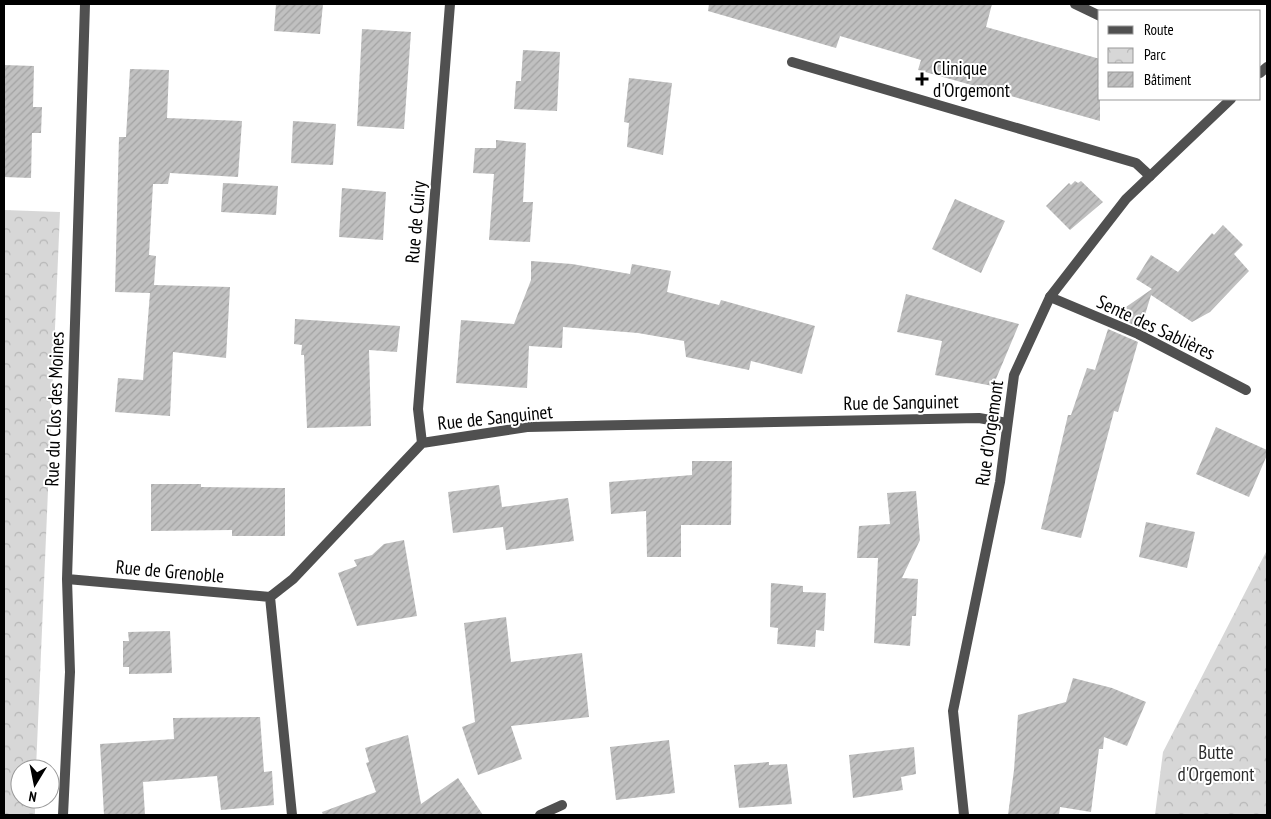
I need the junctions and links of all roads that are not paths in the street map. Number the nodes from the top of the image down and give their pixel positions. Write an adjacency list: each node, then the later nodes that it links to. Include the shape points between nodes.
1 (85, 4): 12 (street, Rue du Clos des Moines)
2 (450, 4): 11 (street, Rue de Cuiry, via 418,409)
3 (1075, 4): 4 (street)
4 (1098, 15)
5 (792, 62): 7 (street, via 1136,163)
6 (1230, 100): 7 (street, Rue d'Orgemont)
7 (1150, 176): 8 (street, Rue d'Orgemont, via 1126,198)
8 (1050, 298): 9 (street, Sente des Sablières, via 1138,334); 10 (street, Rue d'Orgemont, via 1014,375)
9 (1246, 390)
10 (1007, 423): 11 (street, Rue de Sanguinet, via 979,418 527,427); 18 (street, Rue d'Orgemont, via 1000,482 953,711)
11 (422, 443): 13 (street, Rue de Sanguinet, via 293,579)
12 (67, 580): 13 (street, Rue de Grenoble); 15 (street, Rue du Clos des Moines, via 70,672)
13 (270, 597): 16 (street)
14 (562, 805): 17 (street)
15 (63, 815)
16 (292, 815)
17 (540, 815)
18 (964, 815)

